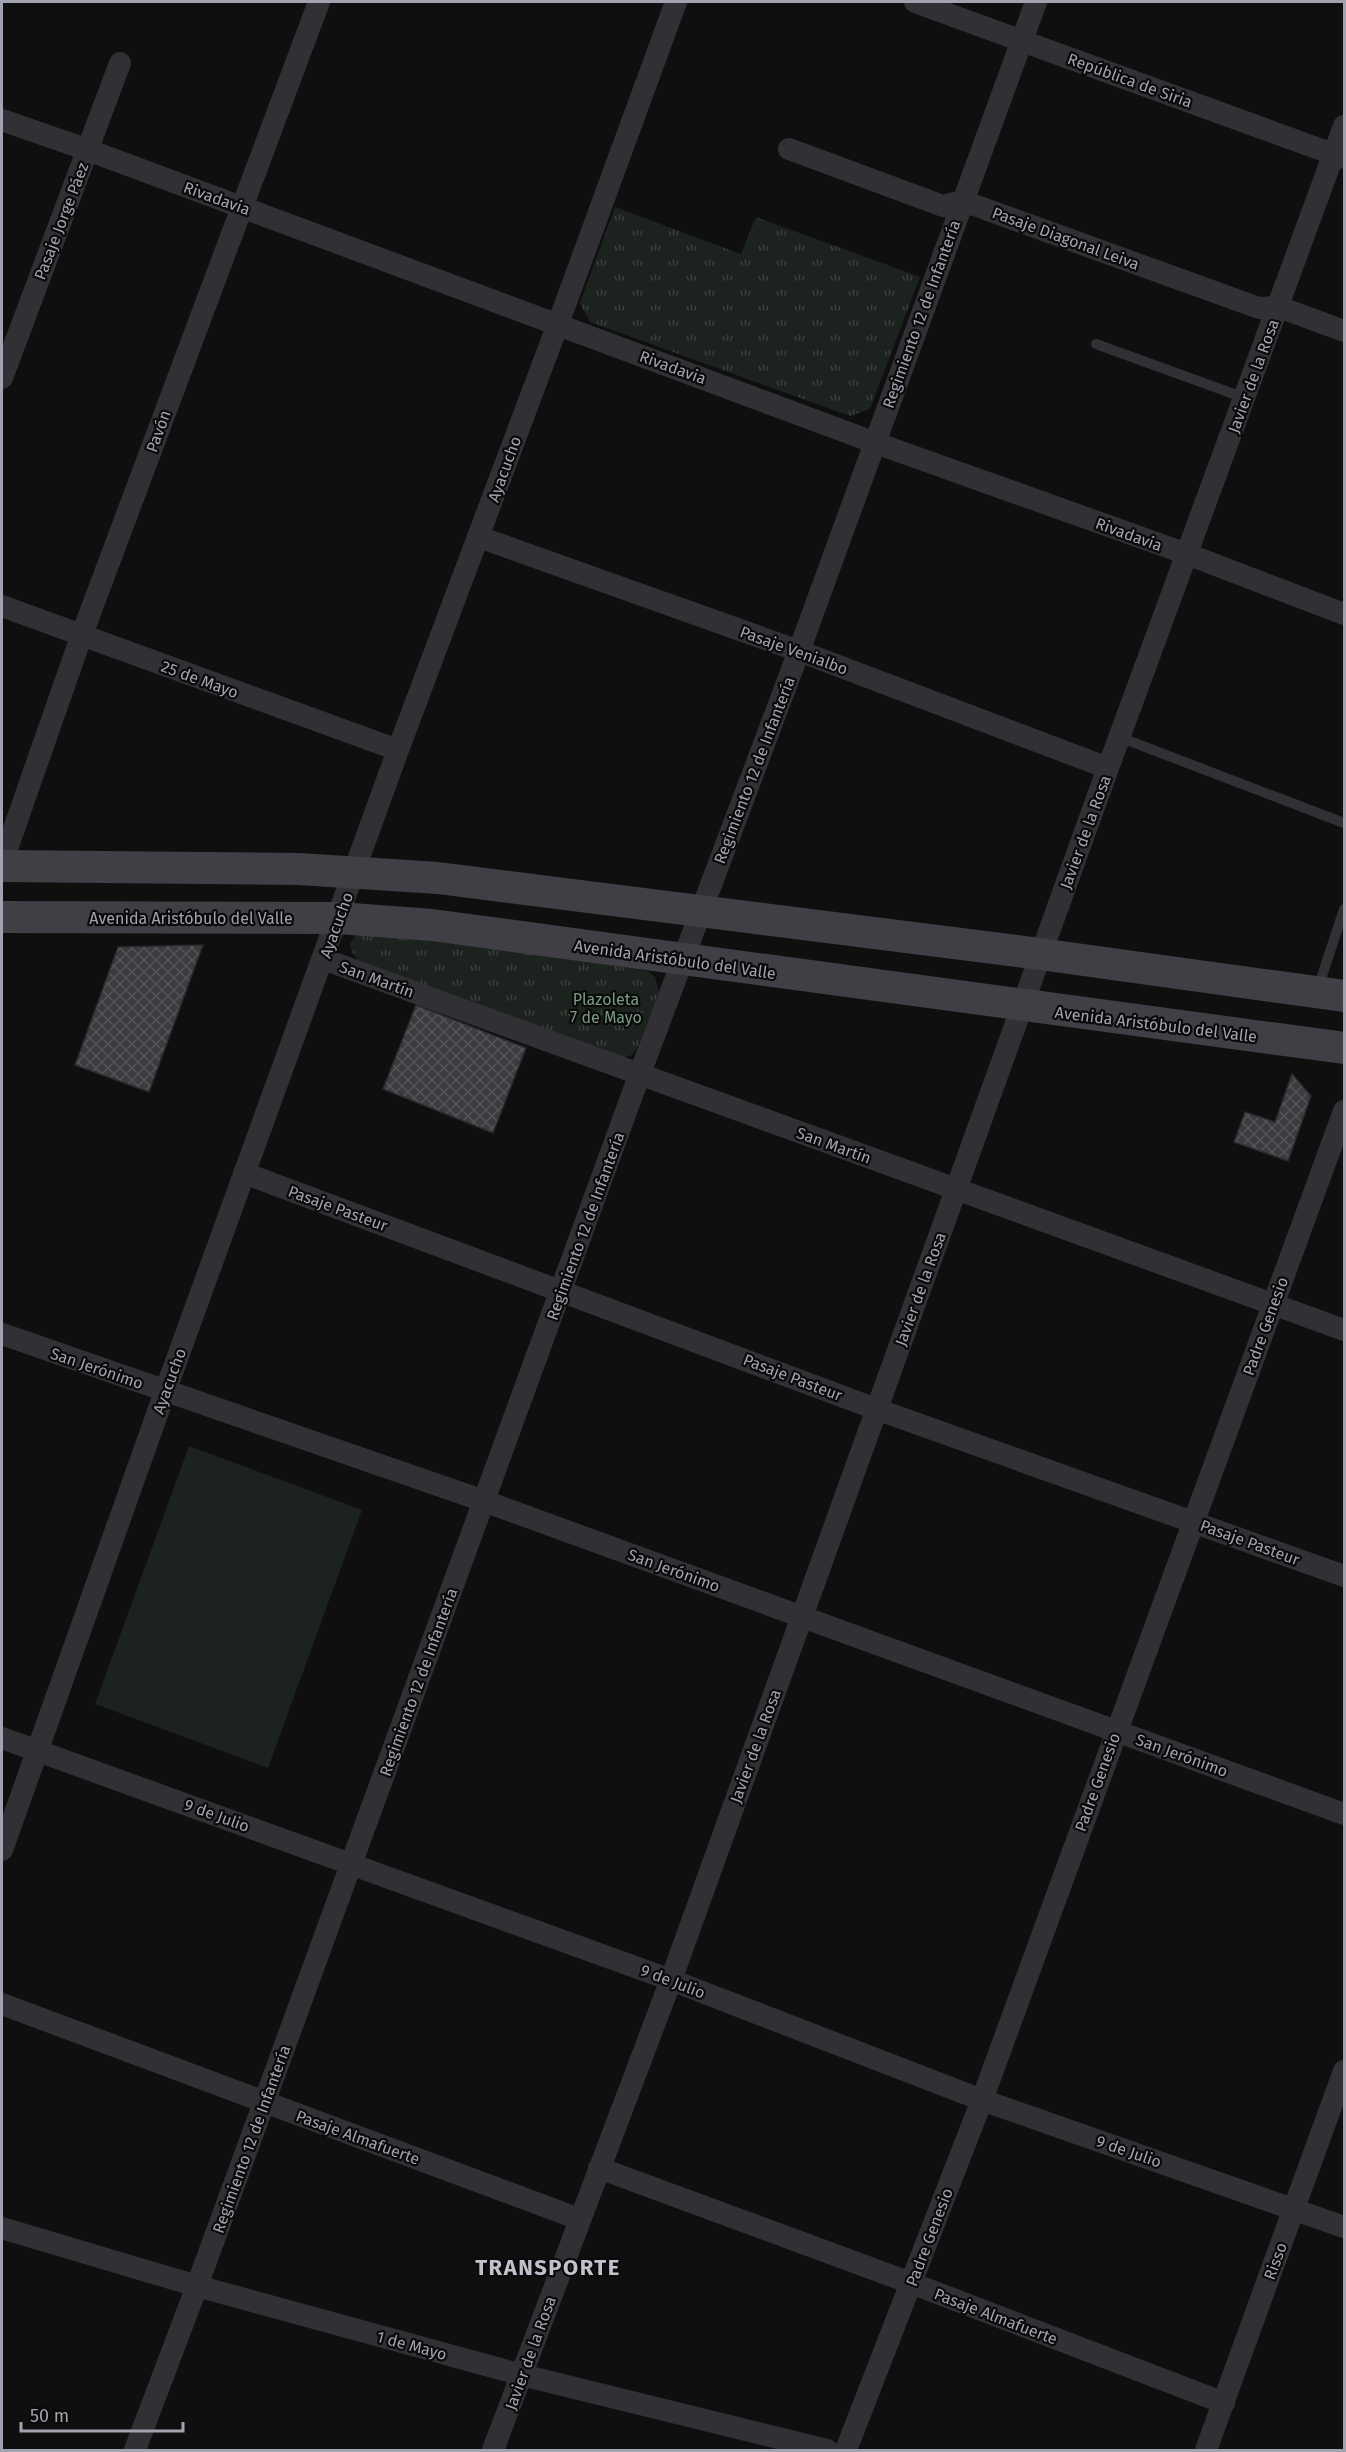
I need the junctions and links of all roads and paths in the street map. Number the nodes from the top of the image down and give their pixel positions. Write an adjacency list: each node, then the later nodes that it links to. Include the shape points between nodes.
1 (319, 2): 13 (street, Pavón)
2 (676, 2): 15 (street, Ayacucho)
3 (915, 2): 5 (street, República de Siria)
4 (1036, 2): 5 (street, Regimiento 12 de Infantería)
5 (1022, 41): 11 (street, República de Siria); 12 (street, Regimiento 12 de Infantería)
6 (120, 63): 10 (street, Pasaje Jorge Páez)
7 (2, 120): 10 (street, Rivadavia)
8 (1344, 126): 11 (street, Javier de la Rosa)
9 (789, 149): 12 (street, Pasaje Diagonal Leiva, via 943,206)
10 (88, 150): 13 (street, Rivadavia); 18 (street, Pasaje Jorge Páez)
11 (1339, 156): 14 (street, Javier de la Rosa)
12 (963, 201): 14 (street, Pasaje Diagonal Leiva, via 1258,308); 20 (street, Regimiento 12 de Infantería)
13 (241, 207): 15 (street, Rivadavia); 25 (street, Pavón)
14 (1279, 307): 16 (street, Pasaje Diagonal Leiva); 19 (street, Javier de la Rosa)
15 (558, 324): 20 (street, Rivadavia); 21 (street, Ayacucho)
16 (1344, 331)
17 (1096, 344): 19 (lane)
18 (2, 378)
19 (1245, 398): 22 (street, Javier de la Rosa)
20 (873, 442): 22 (street, Rivadavia); 26 (street, Regimiento 12 de Infantería)
21 (479, 537): 26 (street, Pasaje Venialbo); 28 (street, Ayacucho)
22 (1187, 554): 24 (street, Rivadavia); 27 (street, Javier de la Rosa)
23 (2, 606): 25 (street, 25 de Mayo)
24 (1344, 614)
25 (81, 637): 28 (street, 25 de Mayo); 31 (street, Pavón)
26 (798, 651): 29 (street, Pasaje Venialbo); 34 (street, Regimiento 12 de Infantería)
27 (1119, 737): 29 (street, Javier de la Rosa); 30 (lane)
28 (398, 750): 32 (street, Ayacucho)
29 (1108, 768): 37 (street, Javier de la Rosa)
30 (1344, 823)
31 (2, 865): 32 (main road)
32 (355, 872): 34 (main road, via 438,878); 36 (street, Ayacucho)
33 (1344, 909): 40 (lane)
34 (701, 911): 37 (main road); 39 (street, Regimiento 12 de Infantería)
35 (2, 917): 36 (main road, Avenida Aristóbulo del Valle)
36 (338, 918): 38 (street, Ayacucho); 39 (main road, Avenida Aristóbulo del Valle, via 432,925)
37 (1040, 954): 40 (main road); 41 (street, Javier de la Rosa)
38 (323, 959): 43 (street, San Martín); 45 (street, Ayacucho)
39 (683, 960): 41 (main road, Avenida Aristóbulo del Valle); 43 (street, Regimiento 12 de Infantería)
40 (1330, 994)
41 (1022, 1006): 42 (main road, Avenida Aristóbulo del Valle); 46 (street, Javier de la Rosa)
42 (1344, 1048)
43 (639, 1076): 46 (street, San Martín); 47 (street, Regimiento 12 de Infantería)
44 (1344, 1111): 48 (street, Padre Genesio)
45 (244, 1173): 47 (street, Pasaje Pasteur); 51 (street, Ayacucho)
46 (956, 1189): 48 (street, San Martín); 52 (street, Javier de la Rosa)
47 (561, 1290): 52 (street, Pasaje Pasteur); 53 (street, Regimiento 12 de Infantería)
48 (1274, 1304): 49 (street, San Martín); 54 (street, Padre Genesio)
49 (1344, 1330)
50 (2, 1334): 51 (street, San Jerónimo)
51 (165, 1392): 53 (street, San Jerónimo); 59 (street, Ayacucho)
52 (876, 1408): 54 (street, Pasaje Pasteur); 56 (street, Javier de la Rosa)
53 (484, 1501): 56 (street, San Jerónimo); 62 (street, Regimiento 12 de Infantería)
54 (1193, 1522): 55 (street, Pasaje Pasteur); 57 (street, Padre Genesio)
55 (1344, 1576)
56 (801, 1616): 57 (street, San Jerónimo); 63 (street, Javier de la Rosa)
57 (1116, 1731): 60 (street, San Jerónimo); 66 (street, Padre Genesio)
58 (2, 1738): 59 (street, 9 de Julio)
59 (37, 1751): 61 (street, Ayacucho); 62 (street, 9 de Julio)
60 (1344, 1814)
61 (2, 1850)
62 (352, 1863): 63 (street, 9 de Julio); 67 (street, Regimiento 12 de Infantería)
63 (671, 1980): 66 (street, 9 de Julio); 68 (street, Javier de la Rosa)
64 (2, 2004): 67 (street, Pasaje Almafuerte)
65 (1344, 2071): 69 (street, Risso)
66 (982, 2100): 69 (street, 9 de Julio); 73 (street, Padre Genesio)
67 (263, 2102): 70 (street, Pasaje Almafuerte); 74 (street, Regimiento 12 de Infantería)
68 (599, 2168): 70 (street, Javier de la Rosa); 73 (street, Pasaje Almafuerte)
69 (1294, 2208): 71 (street, 9 de Julio); 76 (street, Risso)
70 (579, 2219): 75 (street, Javier de la Rosa)
71 (1344, 2227)
72 (2, 2228): 74 (street, 1 de Mayo)
73 (911, 2283): 76 (street, Pasaje Almafuerte); 80 (street, Padre Genesio)
74 (197, 2286): 75 (street, 1 de Mayo); 77 (street, Regimiento 12 de Infantería)
75 (522, 2375): 78 (street, Javier de la Rosa); 79 (street, 1 de Mayo)
76 (1224, 2403): 81 (street, Risso)
77 (135, 2451)
78 (493, 2451)
79 (826, 2451)
80 (846, 2451)
81 (1206, 2451)

